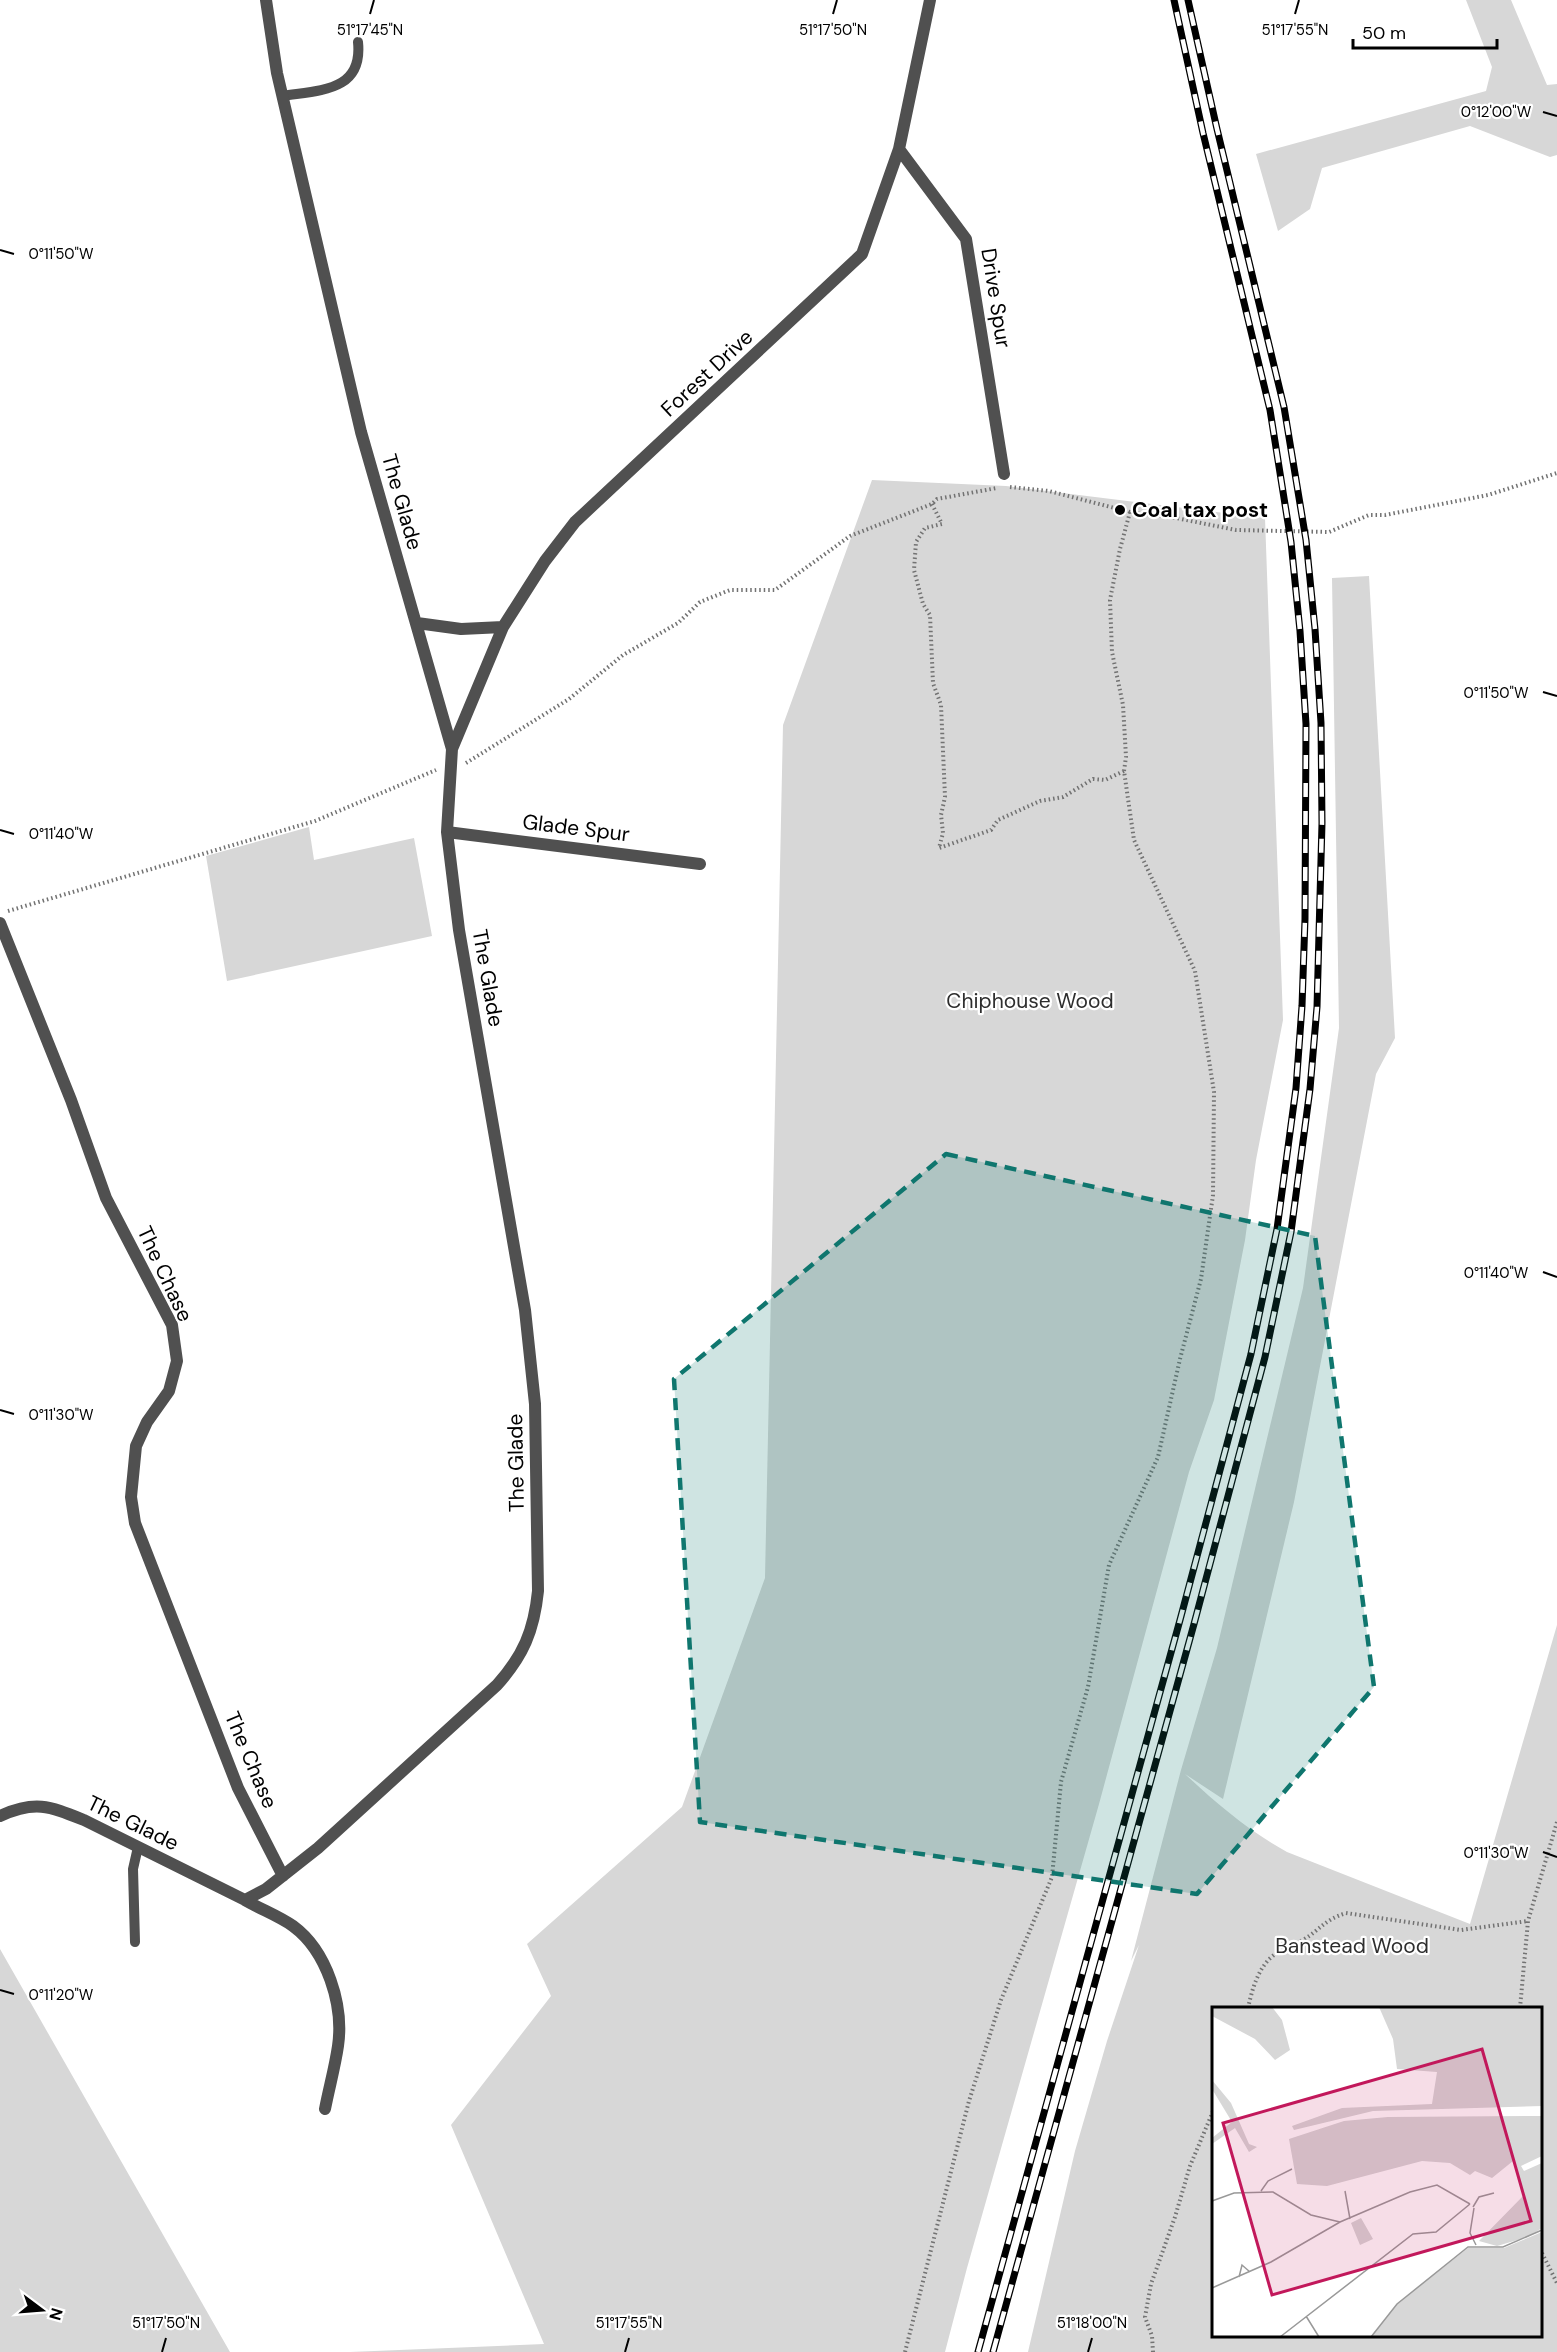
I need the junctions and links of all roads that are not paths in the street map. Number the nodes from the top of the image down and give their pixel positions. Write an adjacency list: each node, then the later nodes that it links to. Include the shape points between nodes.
1 (266, 0): 4 (street, The Glade)
2 (930, 0): 5 (street, Forest Drive)
3 (358, 42): 4 (lane, via 356,69 348,80)
4 (283, 96): 7 (street, The Glade, via 361,432)
5 (899, 149): 6 (street, Drive Spur, via 966,239); 8 (street, Forest Drive, via 862,254 575,522)
6 (1004, 474)
7 (417, 623): 8 (street, via 461,629); 9 (street, The Glade)
8 (503, 627): 9 (street, Forest Drive)
9 (452, 749): 10 (street, The Glade)
10 (447, 832): 11 (street, Glade Spur); 15 (street, The Glade, via 459,930 525,1310 535,1404 535,1619 513,1667 497,1685)
11 (700, 864)
12 (0, 923): 15 (street, The Chase, via 106,1198 172,1324 177,1360 169,1391 136,1446 131,1497 135,1523 238,1788)
13 (0, 1816): 14 (street, The Glade, via 19,1807 41,1806 84,1820)
14 (138, 1847): 16 (street, The Glade); 17 (lane, via 133,1869)
15 (283, 1876): 16 (street, The Glade, via 266,1890)
16 (244, 1900): 18 (street, The Glade, via 293,1926 320,1955 327,1973 340,2020 339,2045)
17 (135, 1942)
18 (325, 2109)

